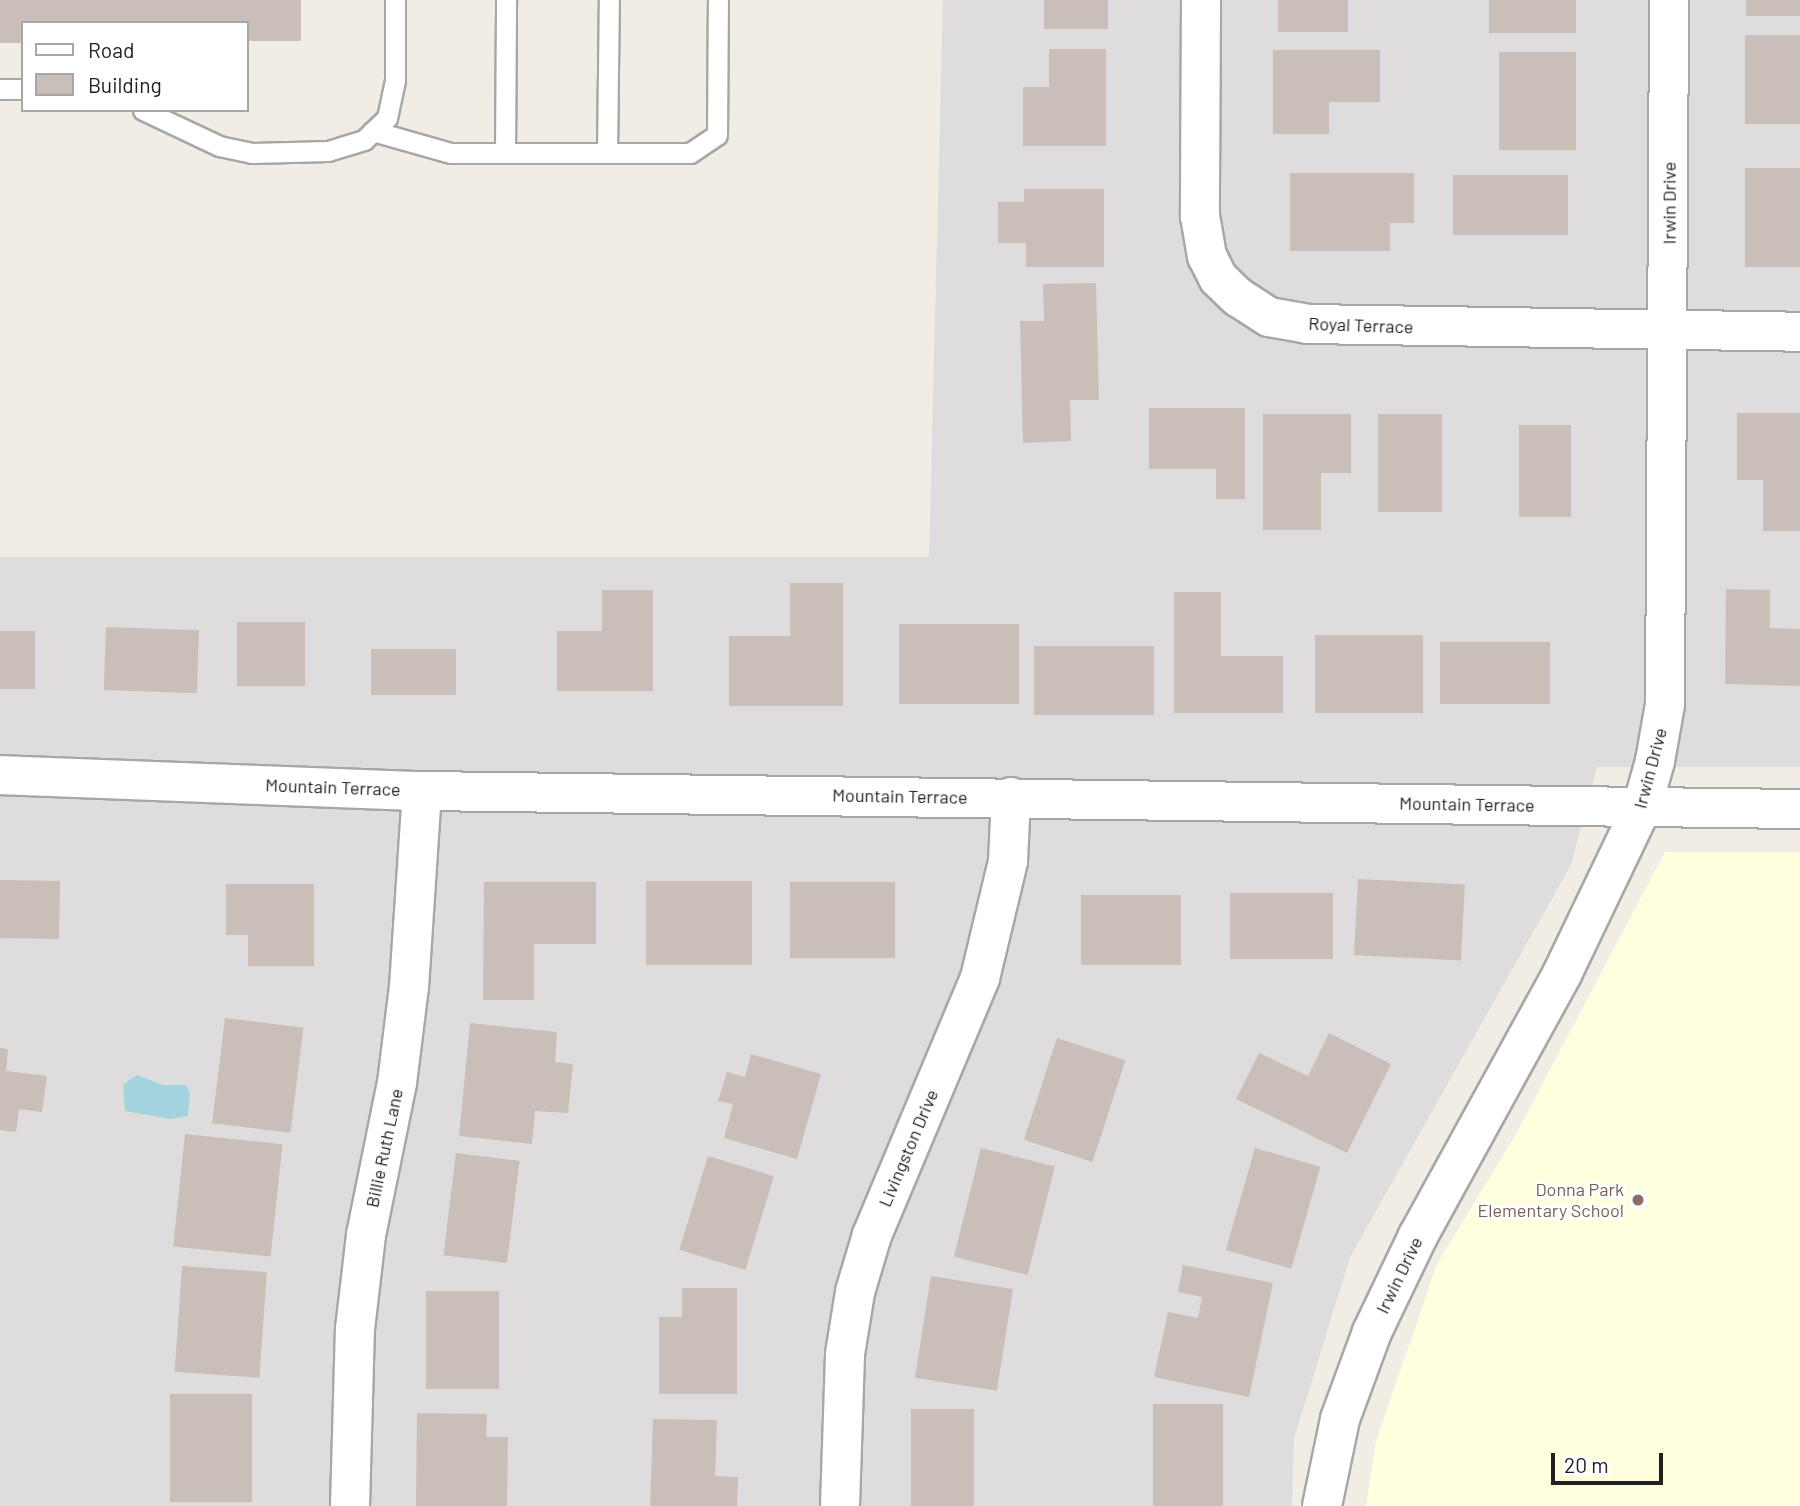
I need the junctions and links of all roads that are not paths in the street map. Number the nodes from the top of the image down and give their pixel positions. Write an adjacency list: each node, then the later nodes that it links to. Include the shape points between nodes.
1 (395, 0): 10 (lane, via 395,81 387,118)
2 (506, 0): 11 (lane)
3 (609, 0): 12 (lane)
4 (719, 0): 12 (lane, via 717,135 690,153)
5 (1201, 0): 13 (street, Royal Terrace, via 1200,216 1207,256 1218,278 1238,297 1269,317 1307,324)
6 (1669, 0): 13 (street, Irwin Drive)
7 (0, 89): 8 (lane)
8 (21, 89)
9 (147, 112): 10 (lane, via 219,146 252,153 328,151 364,140)
10 (373, 131): 11 (lane, via 451,153)
11 (505, 153): 12 (lane)
12 (607, 153)
13 (1669, 332): 14 (street, Royal Terrace); 18 (street, Irwin Drive, via 1665,704)
14 (1800, 332)
15 (0, 775): 16 (street, Mountain Terrace)
16 (422, 790): 17 (street, Mountain Terrace); 20 (street, Billie Ruth Lane, via 409,987 397,1083 366,1235 355,1329)
17 (1011, 797): 18 (street, Mountain Terrace); 21 (street, Livingston Drive, via 1008,861 980,978 872,1235 855,1292 845,1354)
18 (1642, 807): 19 (street, Mountain Terrace); 22 (street, Irwin Drive, via 1562,974 1418,1236 1372,1332 1340,1419)
19 (1800, 809)
20 (350, 1506)
21 (840, 1506)
22 (1322, 1506)

